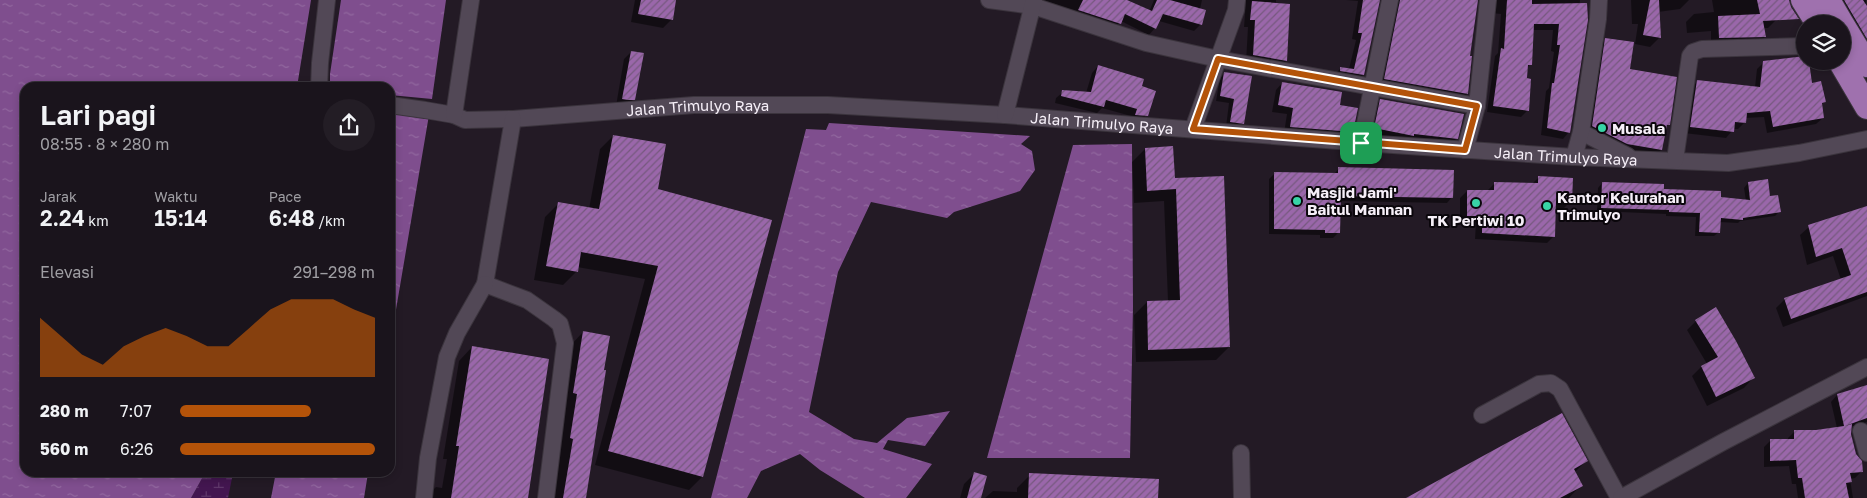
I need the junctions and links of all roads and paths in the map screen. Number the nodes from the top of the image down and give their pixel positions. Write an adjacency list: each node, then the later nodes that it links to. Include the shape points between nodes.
1 (327, 0): 18 (street)
2 (471, 0): 24 (street)
3 (989, 0): 10 (street)
4 (1237, 0): 15 (street)
5 (1390, 0): 19 (street)
6 (1488, 0): 20 (street)
7 (1599, 0): 27 (street)
8 (1803, 0): 11 (highway)
9 (1828, 0): 12 (highway)
10 (1034, 3): 15 (street, via 1146,43); 23 (street)
11 (1812, 15)
12 (1837, 15)
13 (1851, 38): 16 (highway)
14 (1796, 46): 33 (street, via 1693,52)
15 (1218, 59): 19 (street); 26 (street)
16 (1867, 64)
17 (1845, 70): 22 (highway)
18 (320, 82)
19 (1372, 87): 20 (street); 29 (street)
20 (1477, 106): 30 (street)
21 (395, 107): 24 (street, Jalan Trimulyo Raya)
22 (1867, 107)
23 (1005, 115): 25 (street, Jalan Trimulyo Raya, via 828,105 694,105); 26 (street, Jalan Trimulyo Raya)
24 (454, 116): 25 (street, Jalan Trimulyo Raya, via 465,120)
25 (513, 119): 34 (street)
26 (1193, 129): 29 (street, Jalan Trimulyo Raya)
27 (1581, 132): 31 (street); 32 (street)
28 (1867, 139): 33 (street, Jalan Trimulyo Raya, via 1728,163)
29 (1361, 143): 30 (street, Jalan Trimulyo Raya)
30 (1465, 150): 31 (street, Jalan Trimulyo Raya)
31 (1574, 157): 32 (street, Jalan Trimulyo Raya)
32 (1633, 159): 33 (street, Jalan Trimulyo Raya)
33 (1675, 160)
34 (485, 284): 40 (street, via 447,357); 41 (street, via 527,300 560,324 564,333)
35 (1867, 367): 43 (street)
36 (1482, 415): 43 (street, via 1539,384 1550,383 1560,389)
37 (1861, 431): 39 (street)
38 (1240, 453): 42 (street)
39 (1867, 453)
40 (424, 498)
41 (546, 498)
42 (1242, 498)
43 (1620, 498)

